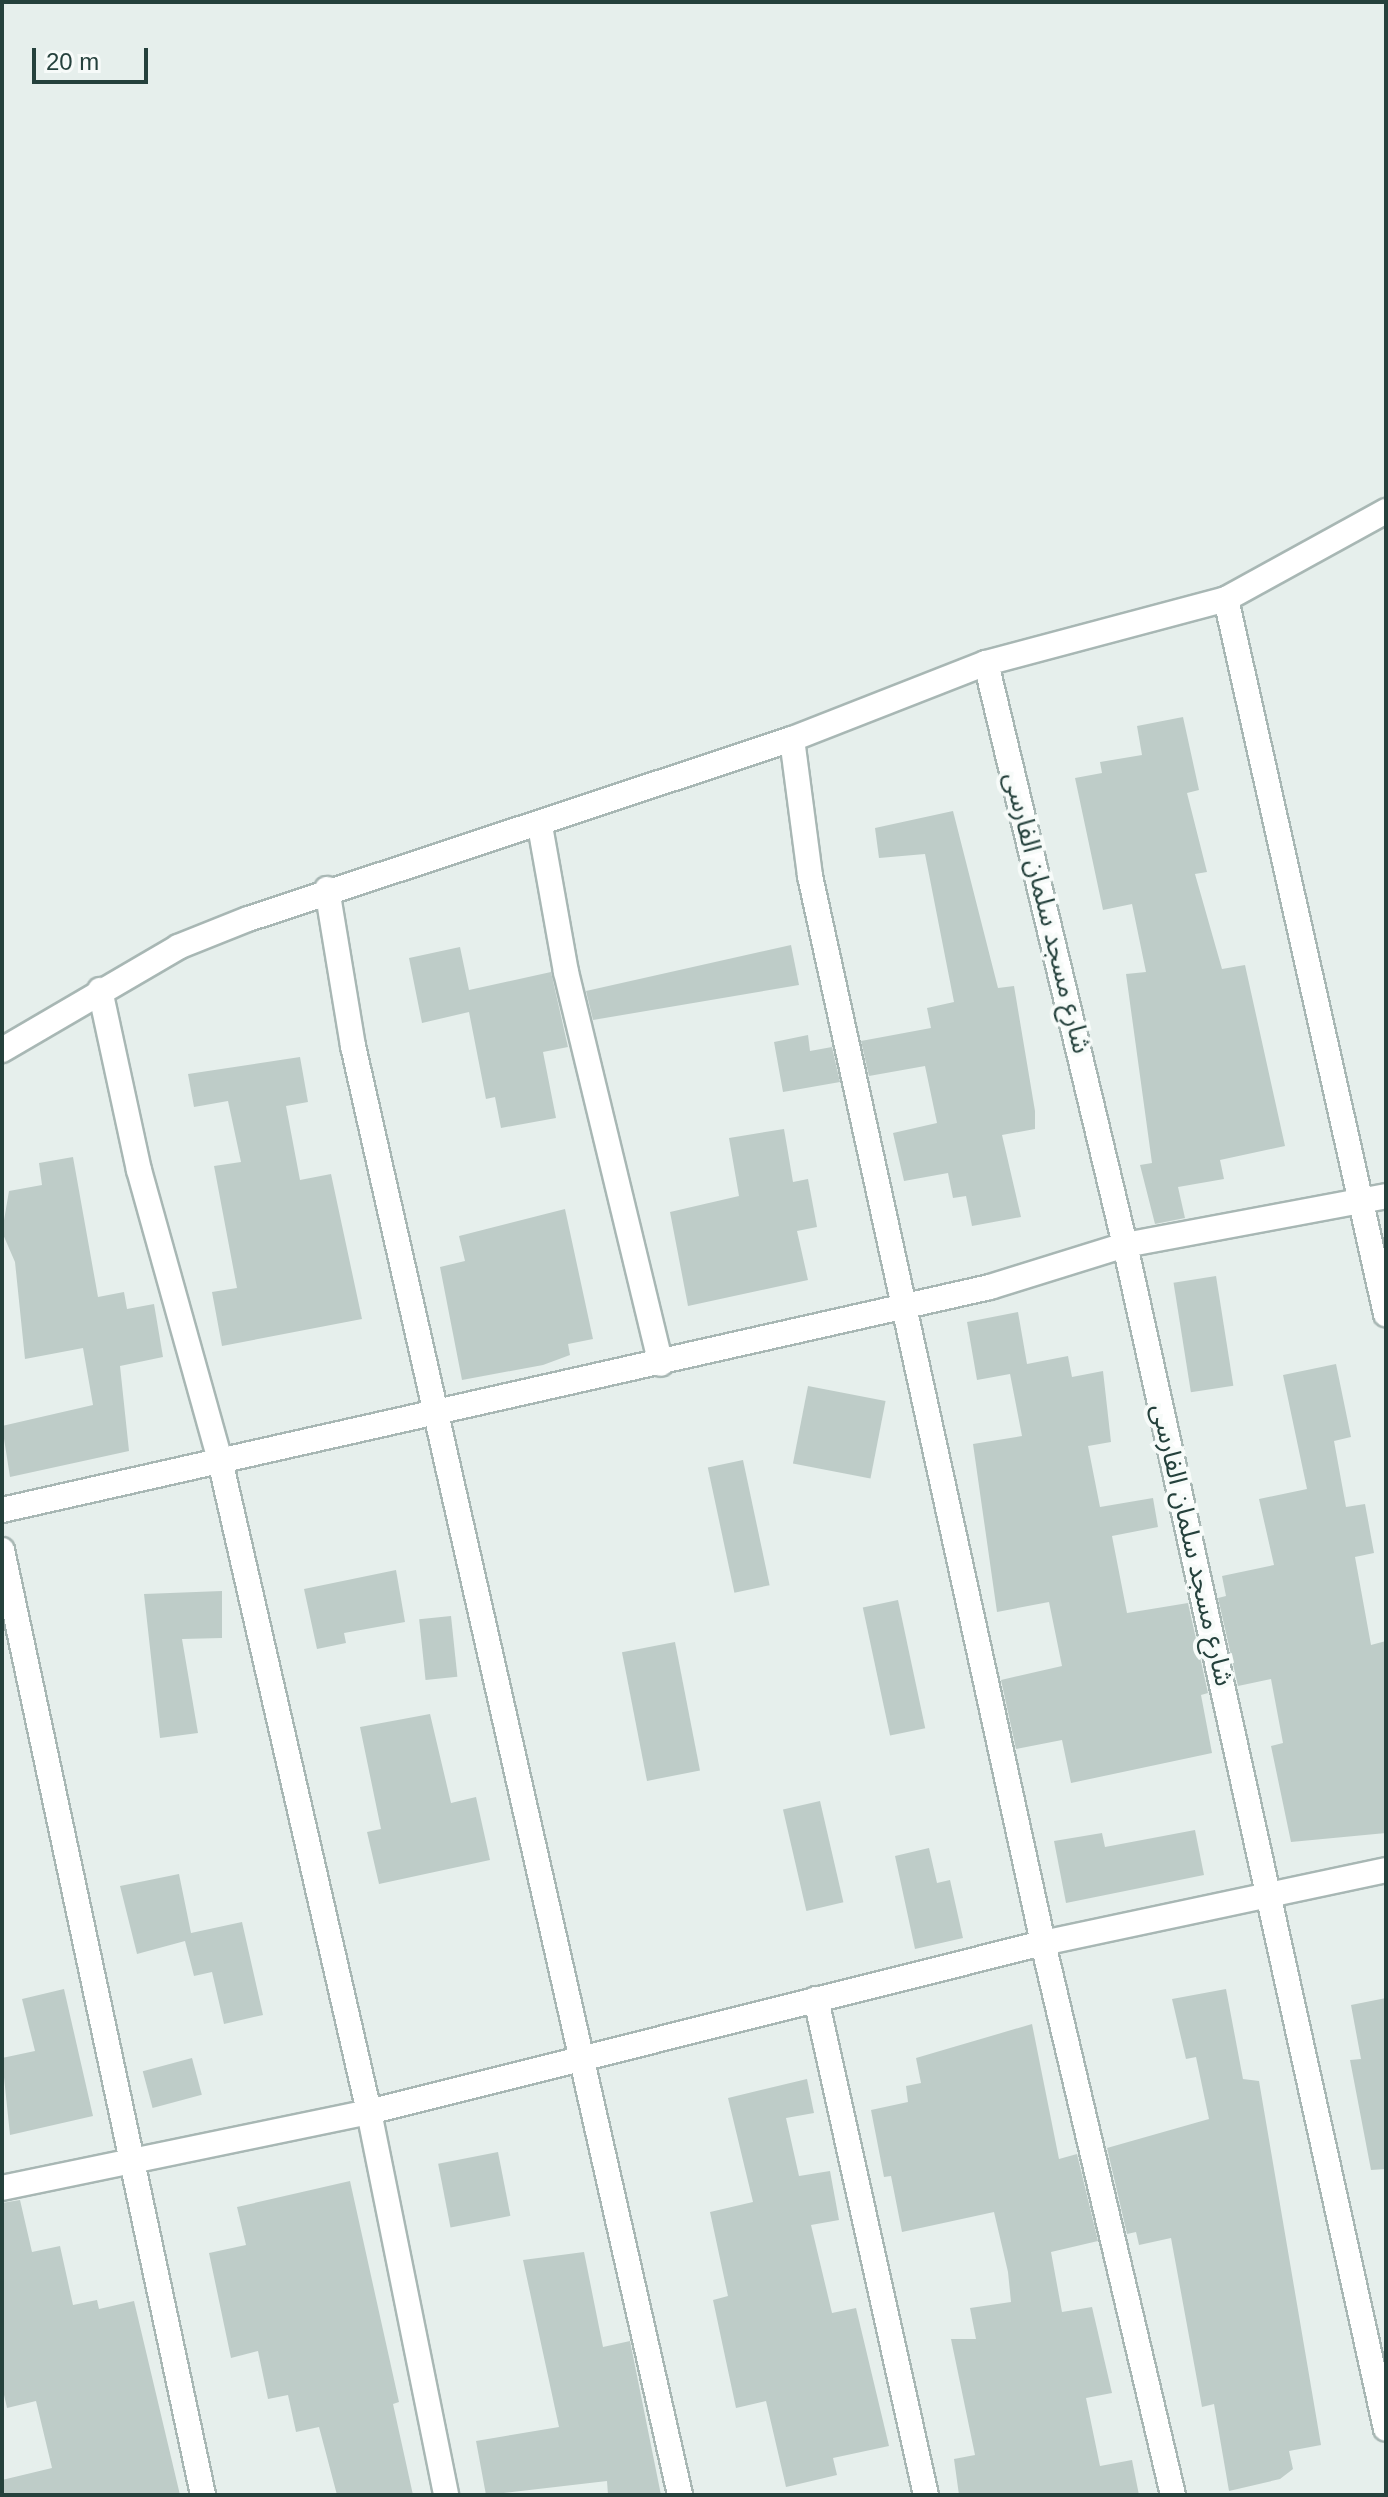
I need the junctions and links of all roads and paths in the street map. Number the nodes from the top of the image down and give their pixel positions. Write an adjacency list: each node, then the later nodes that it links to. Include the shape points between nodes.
1 (1386, 511): 2 (street)
2 (1226, 599): 3 (street); 10 (street)
3 (986, 663): 4 (street); 11 (street, شارع مسجد سلمان الفارسى)
4 (792, 739): 5 (street); 12 (street, via 810,876)
5 (540, 826): 6 (street); 14 (street, via 566,972)
6 (327, 889): 7 (street, via 178,947); 15 (street, via 353,1046)
7 (100, 990): 8 (street); 16 (street, via 139,1170)
8 (2, 1050)
9 (1386, 1196): 10 (street)
10 (1361, 1201): 11 (street); 13 (street)
11 (1125, 1245): 12 (street); 20 (street, شارع مسجد سلمان الفارسى)
12 (910, 1305): 14 (street); 21 (street)
13 (1386, 1314)
14 (661, 1364): 15 (street)
15 (435, 1412): 16 (street); 23 (street)
16 (219, 1456): 17 (street); 24 (street)
17 (2, 1510)
18 (2, 1550): 25 (street)
19 (1386, 1870): 20 (street)
20 (1270, 1889): 21 (street); 27 (street, شارع مسجد سلمان الفارسى)
21 (1043, 1943): 22 (street); 32 (street)
22 (816, 1999): 23 (street); 31 (street)
23 (578, 2055): 24 (street); 30 (street)
24 (369, 2112): 25 (street); 29 (street)
25 (128, 2158): 26 (street); 28 (street)
26 (2, 2188)
27 (1386, 2429)
28 (203, 2495)
29 (446, 2495)
30 (680, 2495)
31 (926, 2495)
32 (1173, 2495)

